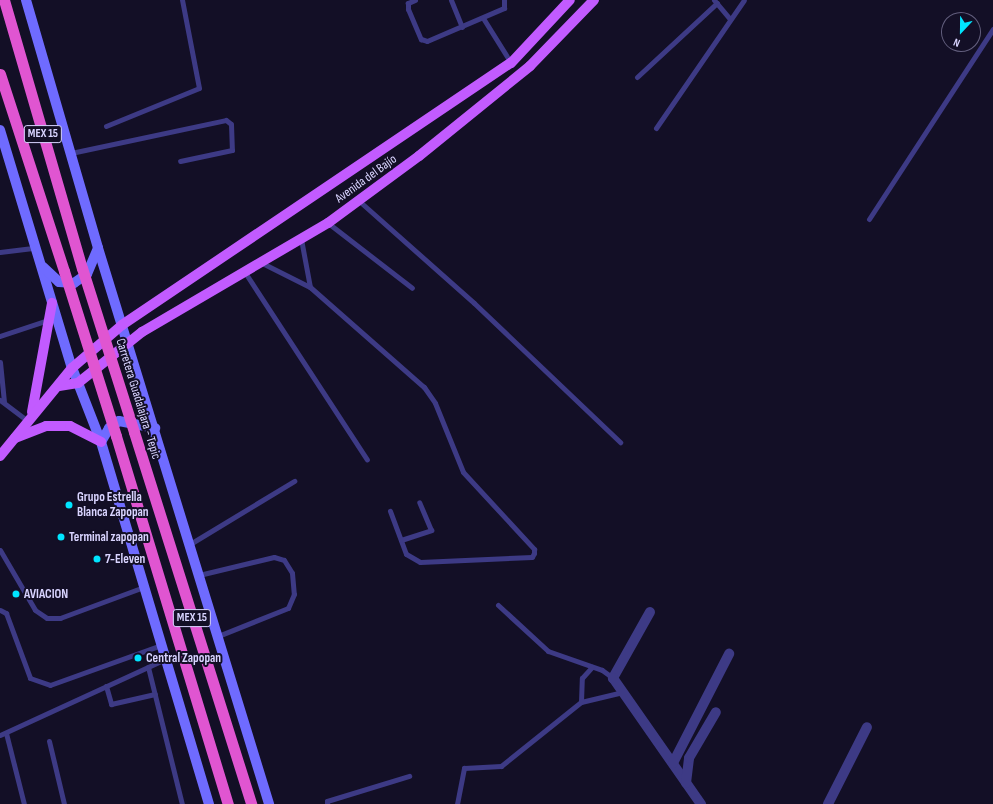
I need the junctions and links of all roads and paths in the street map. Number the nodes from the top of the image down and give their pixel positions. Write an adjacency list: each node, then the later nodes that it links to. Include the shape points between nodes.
1 (4, 0): 86 (highway, Carretera Guadalajara - Tepic / MEX 15, bridge, via 82,268)
2 (26, 0): 21 (main road)
3 (182, 0): 18 (lane, via 199,88)
4 (415, 0): 13 (lane, via 408,3 408,9 421,40 427,41)
5 (451, 0): 13 (lane)
6 (504, 0): 11 (lane, via 504,8)
7 (570, 0): 15 (main road, Avenida del Bajío)
8 (594, 0): 23 (main road, Avenida del Bajío, via 530,66)
9 (744, 0): 12 (lane)
10 (715, 2): 12 (lane); 17 (lane)
11 (484, 18): 13 (lane); 15 (lane)
12 (730, 19): 19 (lane)
13 (462, 27)
14 (993, 29): 24 (lane)
15 (511, 63): 37 (main road, Avenida del Bajío)
16 (0, 74): 85 (highway, MEX 15, bridge, via 116,436)
17 (638, 77)
18 (106, 126)
19 (656, 128)
20 (0, 130): 27 (main road)
21 (70, 153): 22 (lane, via 226,120 231,124 232,150); 28 (main road)
22 (180, 161)
23 (358, 200): 25 (main road, Avenida del Bajío); 49 (lane, via 474,303)
24 (869, 219)
25 (328, 223): 26 (main road, Avenida del Bajío); 34 (lane)
26 (301, 238): 31 (main road, Avenida del Bajío); 33 (lane)
27 (35, 248): 29 (lane); 30 (main road)
28 (98, 248): 30 (main road, via 87,274 74,283 52,278); 37 (main road)
29 (0, 252)
30 (40, 262): 35 (main road)
31 (262, 262): 32 (main road, Avenida del Bajío); 33 (lane)
32 (244, 270): 39 (main road, Avenida del Bajío); 51 (lane)
33 (310, 286): 55 (lane, via 424,387 435,403 463,472 534,548 534,553 532,557 420,562 406,554)
34 (412, 288)
35 (52, 303): 36 (main road); 41 (main road)
36 (51, 319): 38 (lane); 45 (main road)
37 (122, 325): 39 (main road); 41 (main road, Avenida del Bajío)
38 (0, 336)
39 (127, 342): 42 (main road, Avenida del Bajío); 46 (main road)
40 (0, 362): 44 (lane)
41 (72, 368): 42 (main road); 43 (main road, Avenida del Bajío)
42 (78, 383): 43 (main road); 48 (main road)
43 (59, 386): 45 (main road, Avenida del Bajío)
44 (2, 401): 45 (lane)
45 (29, 416): 47 (main road)
46 (154, 428): 48 (main road, via 119,421 109,428); 56 (main road)
47 (13, 439): 48 (main road, via 46,426 58,425 84,430); 50 (main road)
48 (101, 442): 59 (main road)
49 (620, 442)
50 (0, 456)
51 (367, 460)
52 (294, 482): 56 (lane)
53 (419, 502): 55 (lane, via 431,530)
54 (390, 511): 55 (lane)
55 (401, 540)
56 (190, 544): 58 (main road)
57 (0, 550): 59 (lane, via 35,610 47,618 60,618)
58 (199, 574): 63 (main road); 63 (lane, via 274,557 284,560 292,573 294,594 288,608)
59 (144, 587): 64 (main road)
60 (498, 605): 68 (lane, via 548,651)
61 (0, 610): 64 (lane, via 6,613 30,678 50,685)
62 (650, 612): 69 (street)
63 (218, 636): 87 (main road)
64 (161, 645): 66 (main road)
65 (729, 654): 78 (street)
66 (165, 659): 67 (lane); 84 (main road)
67 (148, 667): 70 (lane); 72 (lane)
68 (592, 667): 69 (lane); 73 (lane, via 582,678)
69 (613, 678): 71 (street)
70 (106, 686): 72 (lane, via 110,704); 76 (lane, via 27,720)
71 (623, 692): 73 (lane); 78 (street)
72 (155, 694): 83 (lane)
73 (581, 702): 89 (lane, via 501,766 464,768)
74 (716, 712): 80 (street, via 689,758)
75 (866, 727): 91 (street)
76 (3, 734): 81 (lane)
77 (49, 741): 82 (lane)
78 (672, 763): 80 (street)
79 (409, 776): 88 (lane, via 327,801)
80 (686, 783): 90 (street)
81 (24, 804)
82 (64, 804)
83 (182, 804)
84 (209, 804)
85 (228, 804)
86 (251, 804)
87 (269, 804)
88 (327, 804)
89 (457, 804)
90 (701, 804)
91 (828, 804)

